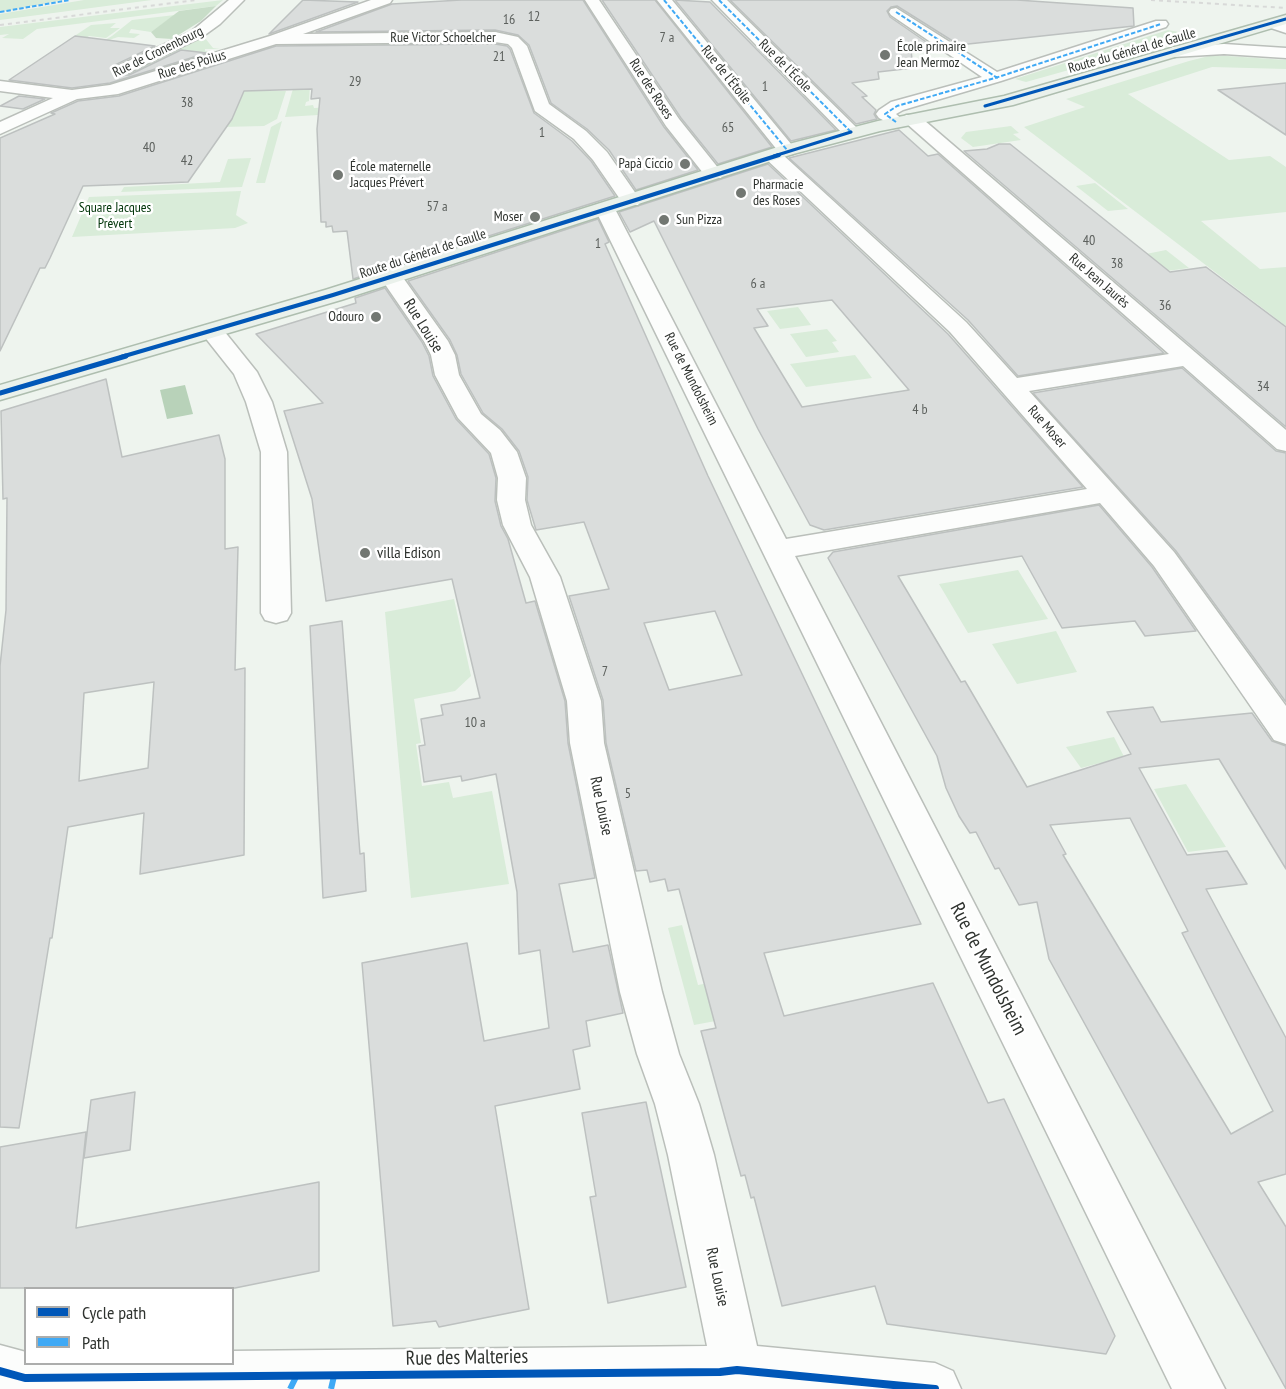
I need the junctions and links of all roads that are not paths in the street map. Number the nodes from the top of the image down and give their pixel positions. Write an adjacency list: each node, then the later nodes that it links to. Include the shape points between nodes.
1 (237, 0): 15 (street, Rue de Cronenbourg, via 197,34)
2 (385, 0): 10 (street, Rue des Poilus)
3 (592, 0): 20 (street, Rue des Roses, via 672,122)
4 (664, 0): 19 (street, Rue de l'Étoile)
5 (719, 0): 18 (street, Rue de l'École)
6 (896, 12): 13 (street)
7 (1161, 24): 13 (street, Route du Général de Gaulle)
8 (1282, 24): 9 (street, via 1276,31); 11 (main road, Route du Général de Gaulle)
9 (1286, 38)
10 (275, 39): 15 (street, Rue des Poilus, via 112,90); 21 (street, Rue Victor Schoelcher, via 513,40 519,46 541,107 580,135 600,156)
11 (1173, 52): 12 (street, via 1224,49); 16 (main road, Route du Général de Gaulle, via 1006,101)
12 (1286, 53)
13 (995, 78): 16 (street, Route du Général de Gaulle, via 897,106 885,114)
14 (0, 86): 15 (street)
15 (72, 95): 17 (street, Rue des Poilus)
16 (904, 120): 18 (main road, Route du Général de Gaulle); 24 (street, Rue Jean Jaurès)
17 (0, 129)
18 (851, 132): 19 (main road, Route du Général de Gaulle)
19 (780, 152): 20 (main road, Route du Général de Gaulle); 25 (street, Rue Moser, via 958,327)
20 (714, 174): 21 (main road, Route du Général de Gaulle)
21 (618, 205): 22 (main road, Route du Général de Gaulle); 29 (street, Rue de Mundolsheim)
22 (391, 277): 23 (main road, Route du Général de Gaulle); 33 (street, Rue Louise, via 436,341 447,375 471,418 504,452 518,525 544,577 584,701 587,742 641,992 691,1155)
23 (212, 331): 26 (main road, Route du Général de Gaulle); 30 (street, via 245,372 274,452)
24 (1188, 358): 25 (street); 27 (street, Rue Jean Jaurès)
25 (1011, 386): 28 (street, Rue Moser)
26 (0, 393)
27 (1286, 443)
28 (1106, 494): 29 (street); 31 (street, Rue Moser, via 1164,560)
29 (777, 550): 36 (street, Rue de Mundolsheim)
30 (276, 613)
31 (1286, 731)
32 (0, 1371): 34 (street, Rue des Malteries, via 25,1378)
33 (726, 1377): 34 (street, Rue des Malteries); 35 (street, Rue des Malteries)
34 (313, 1382)
35 (934, 1389)
36 (1199, 1389)

